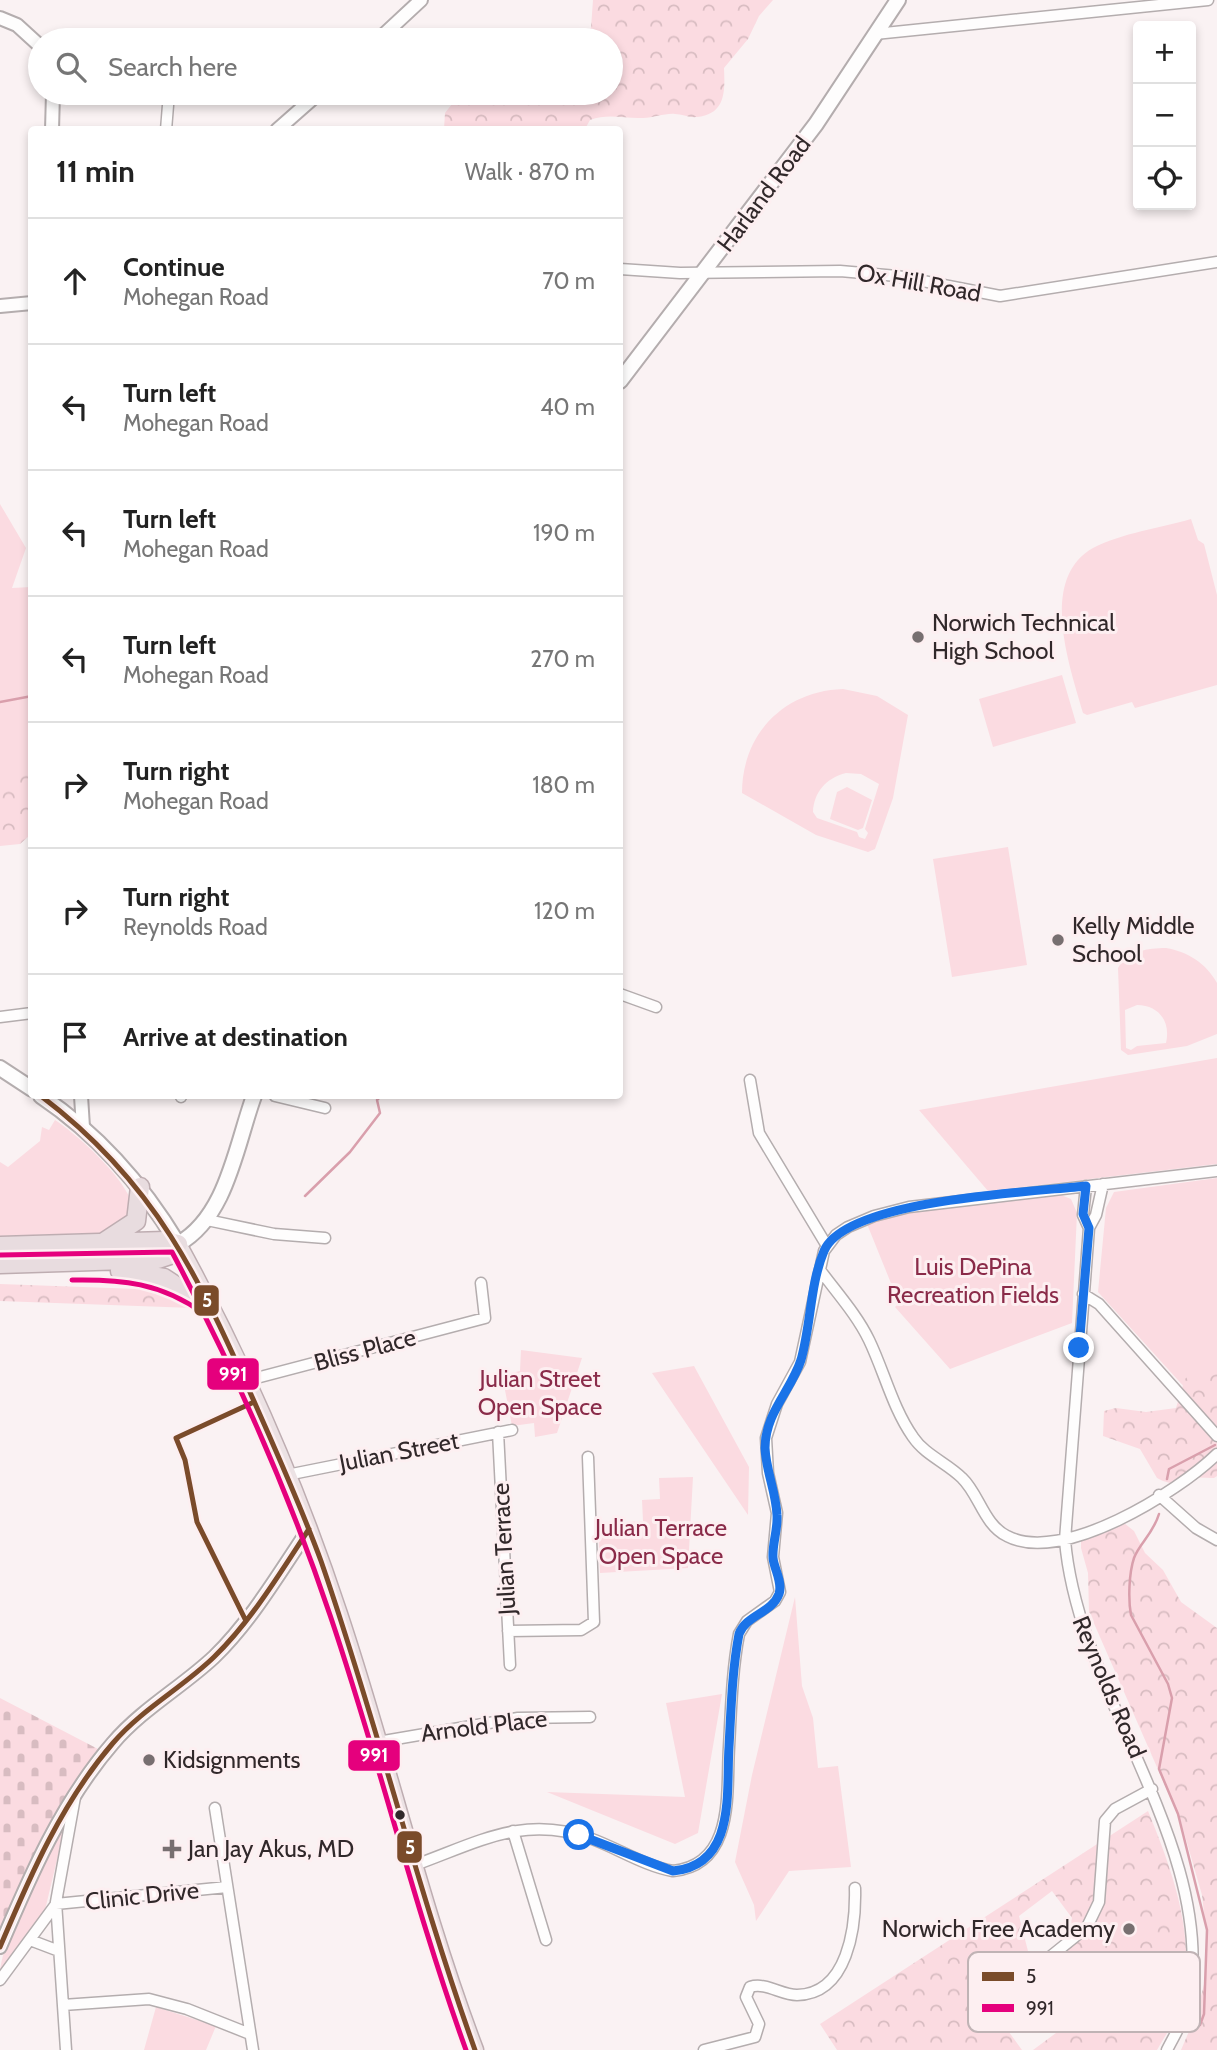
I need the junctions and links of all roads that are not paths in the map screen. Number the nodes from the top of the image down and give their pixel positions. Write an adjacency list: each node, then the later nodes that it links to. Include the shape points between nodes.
1 (421, 0): 5 (street)
2 (898, 0): 7 (main road, Harland Road)
3 (1208, 0): 7 (street)
4 (0, 18): 6 (street)
5 (391, 28)
6 (28, 32)
7 (876, 34): 16 (main road, Harland Road, via 816,124)
8 (53, 105): 11 (street)
9 (168, 105): 12 (street)
10 (305, 105): 13 (street)
11 (52, 126)
12 (166, 126)
13 (282, 126)
14 (1217, 262): 16 (street, Ox Hill Road, via 1000,296 873,273)
15 (623, 269): 16 (street, Ox Hill Road)
16 (705, 272): 19 (main road, Harland Road)
17 (28, 303): 18 (street)
18 (0, 306)
19 (623, 377)
20 (623, 995): 21 (street)
21 (656, 1007)
22 (28, 1014): 23 (street)
23 (0, 1017)
24 (0, 1068): 26 (main road)
25 (750, 1080): 43 (street, via 759,1133)
26 (28, 1086)
27 (45, 1099): 32 (main road)
28 (81, 1099): 32 (street)
29 (253, 1099): 37 (main road)
30 (288, 1099): 31 (street)
31 (325, 1108)
32 (83, 1127): 36 (main road)
33 (1217, 1171): 34 (street)
34 (1102, 1184): 35 (street); 38 (street, Reynolds Road)
35 (1086, 1186): 38 (street, Reynolds Road, via 1083,1214); 43 (street, via 897,1210 855,1224)
36 (140, 1187): 40 (highway, via 136,1221); 41 (main road)
37 (207, 1220): 39 (street, via 274,1234); 41 (main road)
38 (1089, 1228): 48 (street, Reynolds Road)
39 (325, 1238)
40 (98, 1244): 41 (highway); 42 (highway)
41 (178, 1244): 45 (highway, via 170,1255 158,1259); 49 (highway)
42 (0, 1246)
43 (827, 1246): 46 (street)
44 (0, 1264): 45 (highway)
45 (51, 1264): 49 (highway, via 71,1271 118,1270 158,1276)
46 (820, 1270): 59 (street, via 868,1337 918,1444 965,1480 1002,1533 1024,1541); 68 (street, via 800,1362 766,1433 766,1463 777,1513 773,1557 780,1589 775,1601 747,1621 739,1634 729,1800 718,1839 704,1857 673,1871 557,1828)
47 (481, 1283): 50 (street, Bliss Place, via 485,1318)
48 (1083, 1294): 53 (street, via 1099,1304); 59 (street, Reynolds Road)
49 (211, 1309): 50 (highway)
50 (245, 1381): 56 (highway)
51 (512, 1430): 52 (street, Julian Street)
52 (498, 1432): 56 (street, Julian Street); 61 (street, Julian Terrace)
53 (1217, 1436)
54 (1217, 1454): 57 (street)
55 (587, 1457): 61 (street, via 595,1620 581,1630)
56 (287, 1475): 58 (highway)
57 (1159, 1495): 59 (street, via 1088,1533); 60 (street)
58 (309, 1529): 64 (highway); 66 (street, via 236,1634 118,1737)
59 (1065, 1540): 65 (street, Reynolds Road, via 1084,1635)
60 (1217, 1540)
61 (508, 1631): 62 (street, Julian Terrace)
62 (510, 1665)
63 (590, 1717): 64 (street, Arnold Place, via 518,1717)
64 (378, 1742): 69 (highway)
65 (1152, 1789): 77 (street, via 1115,1809 1105,1821 1099,1902 1087,1927); 78 (street, Reynolds Road, via 1184,1873)
66 (75, 1797): 72 (street); 75 (street, via 38,1860)
67 (215, 1808): 70 (street)
68 (513, 1831): 69 (street); 74 (street)
69 (415, 1865): 85 (highway)
70 (227, 1888): 72 (street, Clinic Drive); 82 (street)
71 (855, 1888): 86 (street, via 854,1929 829,1983 798,1995 750,1987 746,1997 759,2024 755,2037)
72 (56, 1904): 73 (street); 76 (street)
73 (30, 1940): 76 (street); 79 (street)
74 (546, 1940)
75 (0, 1947)
76 (59, 1951): 80 (street)
77 (1056, 1952)
78 (1193, 1952)
79 (0, 1980)
80 (63, 2005): 82 (street, via 149,1999); 83 (street)
81 (1175, 2032): 87 (street, Reynolds Road)
82 (250, 2034): 84 (street)
83 (66, 2050)
84 (253, 2050)
85 (475, 2050)
86 (704, 2050)
87 (1167, 2050)

